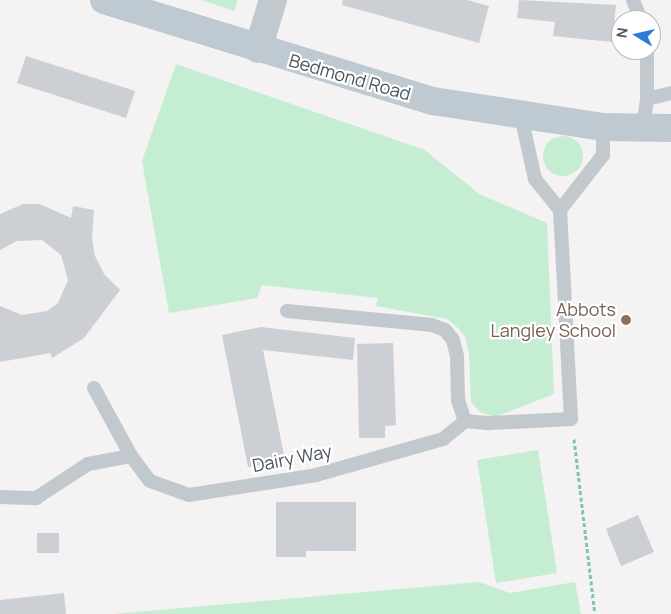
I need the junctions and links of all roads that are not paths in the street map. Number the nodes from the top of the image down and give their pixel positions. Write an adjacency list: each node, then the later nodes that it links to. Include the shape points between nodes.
1 (104, 0): 3 (street, Bedmond Road)
2 (273, 0): 3 (street)
3 (258, 49): 7 (street, Bedmond Road, via 433,101)
4 (647, 60): 6 (lane)
5 (671, 93): 6 (lane)
6 (647, 99): 9 (lane)
7 (521, 116): 8 (street, Bedmond Road); 11 (lane, via 535,178)
8 (603, 127): 9 (street, Bedmond Road); 11 (lane, via 603,155)
9 (643, 128): 10 (street, Bedmond Road)
10 (671, 128)
11 (560, 210): 14 (lane, via 572,419 490,423)
12 (287, 311): 14 (lane, via 432,325 445,330 453,340 457,356 458,400)
13 (94, 388): 15 (lane, Dairy Way)
14 (465, 420): 15 (lane, Dairy Way, via 443,439 316,475 188,495 150,481)
15 (132, 456): 16 (lane, via 88,464 36,498)
16 (0, 497)

